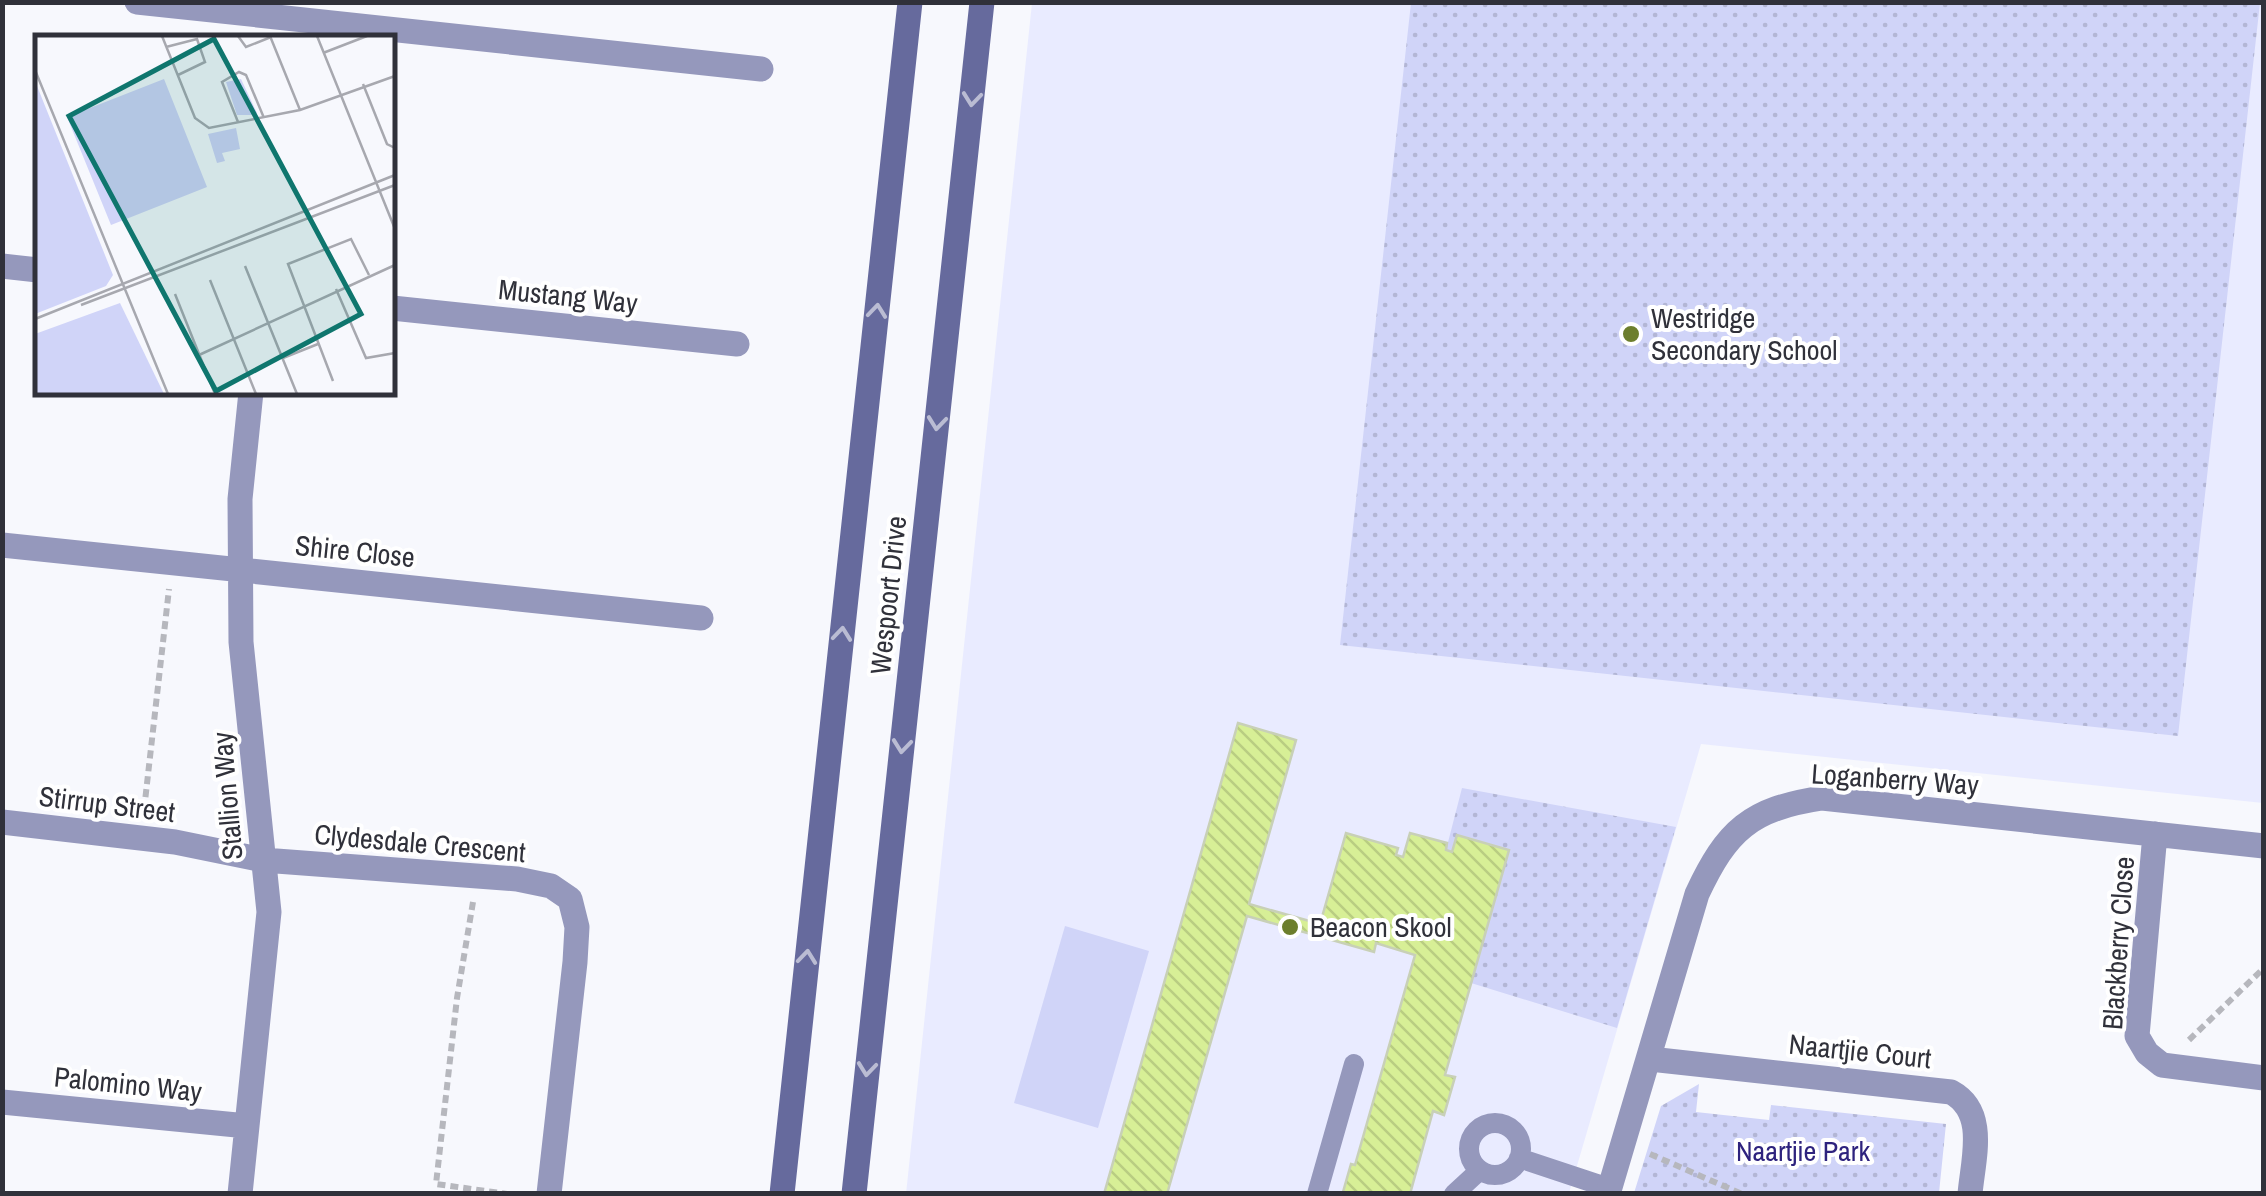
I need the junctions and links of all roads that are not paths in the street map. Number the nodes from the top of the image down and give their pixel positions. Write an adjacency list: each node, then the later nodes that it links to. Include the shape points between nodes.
1 (138, 2): 4 (street)
2 (910, 2): 30 (main road, Wespoort Drive, one-way to 2)
3 (982, 2): 31 (main road, Wespoort Drive, one-way to 31)
4 (288, 28): 5 (street)
5 (371, 35)
6 (395, 37): 7 (street)
7 (762, 68)
8 (2, 266): 9 (street)
9 (35, 270)
10 (395, 308): 11 (street, Mustang Way)
11 (737, 344)
12 (250, 395): 14 (street, Stallion Way, via 240,499)
13 (2, 544): 14 (street, Shire Close)
14 (242, 570): 15 (street, Shire Close); 19 (street, Stallion Way, via 241,642)
15 (701, 618)
16 (2, 822): 19 (street, Stirrup Street)
17 (2155, 834): 18 (street, Loganberry Way); 20 (street, Loganberry Way, via 1822,798 1783,804 1749,820 1715,856 1697,894); 22 (street, Blackberry Close, via 2138,1036 2162,1065)
18 (2264, 846)
19 (263, 860): 24 (street, Stallion Way, via 267,939); 29 (street, Clydesdale Crescent, via 477,876 551,886 570,899 575,962)
20 (1650, 1060): 27 (street, Loganberry Way); 34 (street, Naartjie Court, via 1951,1092 1967,1104 1976,1128)
21 (1354, 1064): 32 (lane)
22 (2264, 1078)
23 (2, 1102): 24 (street, Palomino Way)
24 (247, 1126): 28 (street, Stallion Way)
25 (1519, 1158): 26 (lane, via 1502,1175); 26 (lane, via 1522,1148 1511,1128 1488,1124 1470,1139 1471,1162); 27 (lane)
26 (1479, 1171): 33 (lane)
27 (1609, 1191)
28 (240, 1194)
29 (549, 1194)
30 (782, 1194)
31 (854, 1194)
32 (1317, 1194)
33 (1454, 1194)
34 (1970, 1194)

